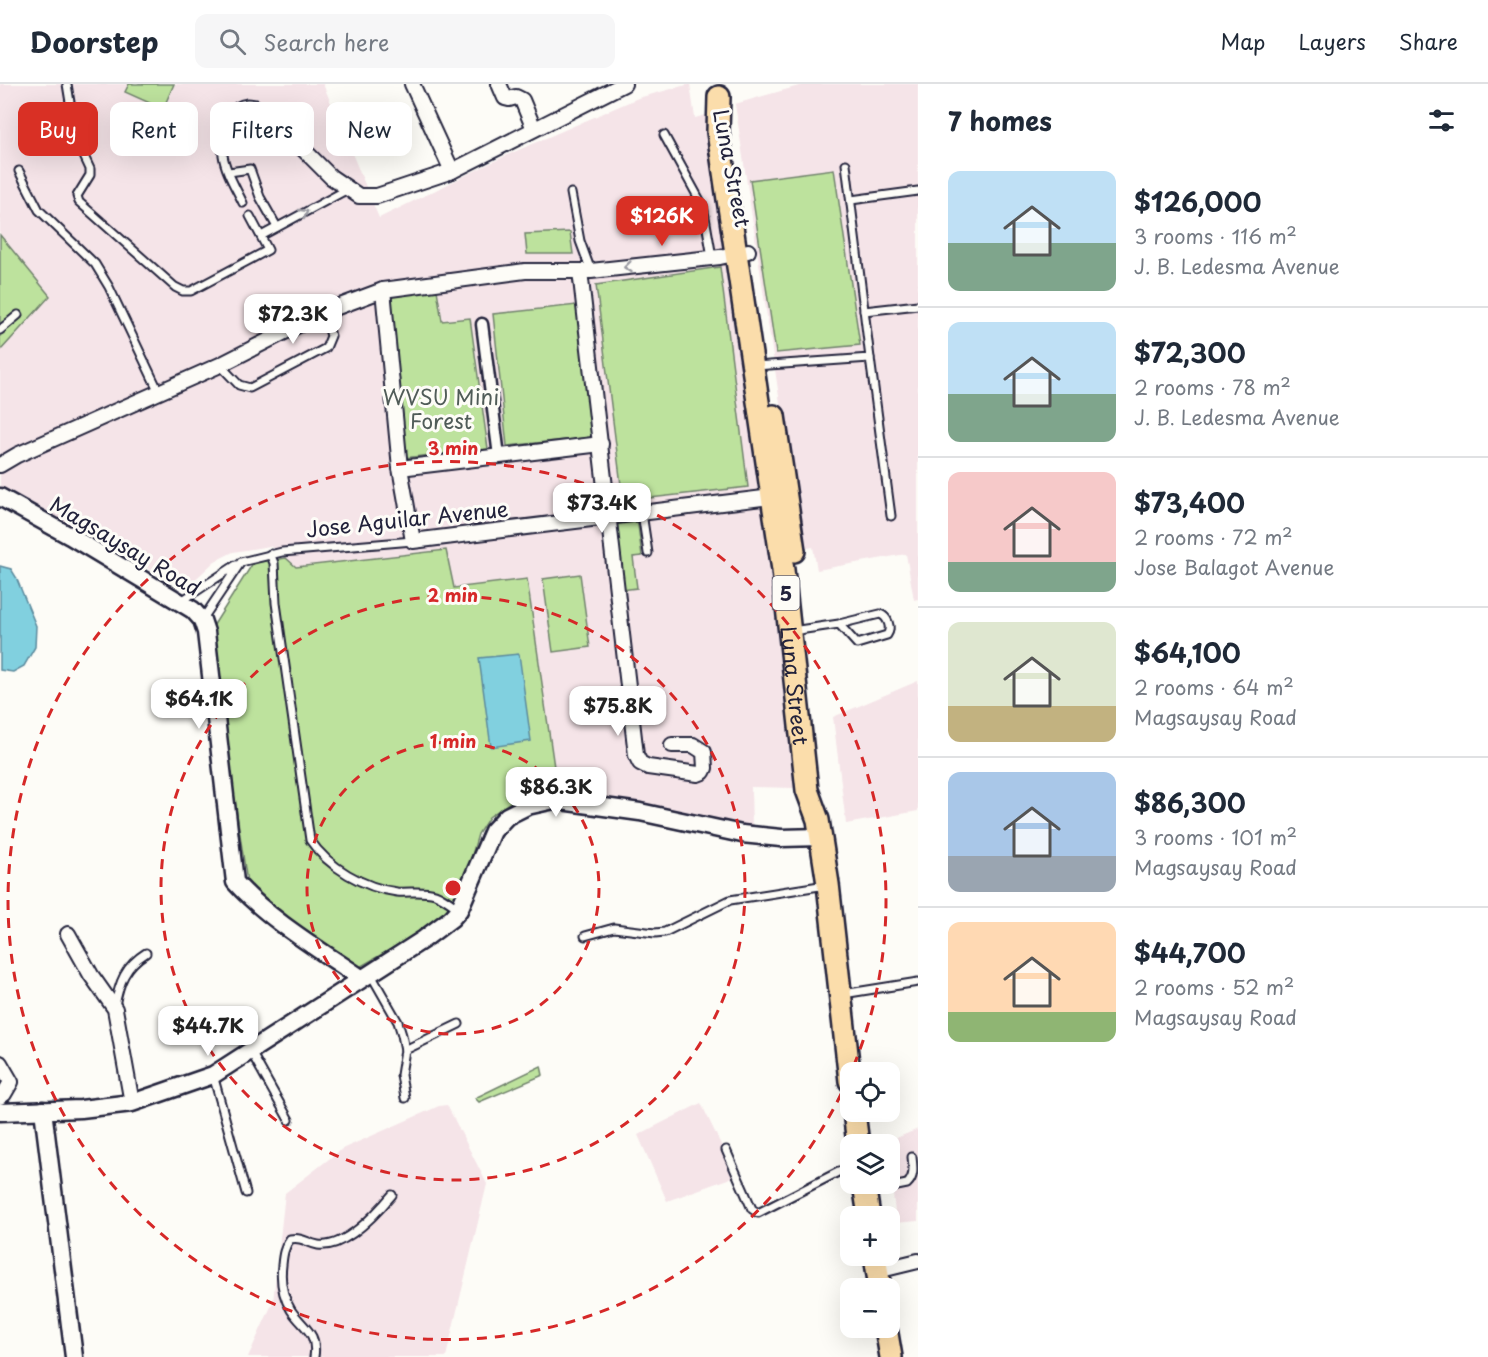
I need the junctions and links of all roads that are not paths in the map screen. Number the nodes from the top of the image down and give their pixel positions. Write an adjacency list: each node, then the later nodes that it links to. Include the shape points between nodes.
1 (67, 84): 21 (lane, via 76,139 90,169 77,196 79,202 175,287 191,291 268,250)
2 (412, 84): 12 (street)
3 (499, 84): 6 (street, via 505,98 522,100)
4 (624, 84): 6 (street)
5 (718, 91): 22 (main road, Luna Street / 5, via 718,132)
6 (534, 129): 12 (street)
7 (664, 135): 23 (lane, via 703,206)
8 (224, 156): 13 (lane)
9 (310, 156): 14 (street)
10 (846, 164): 17 (lane)
11 (19, 171): 35 (lane, via 39,210 95,264)
12 (452, 171): 14 (street, via 377,196 359,196)
13 (229, 172): 18 (lane); 20 (lane, via 250,169)
14 (348, 189): 20 (lane, one-way to 14)
15 (918, 191): 17 (lane)
16 (571, 194): 24 (lane)
17 (851, 200): 27 (lane)
18 (243, 203)
19 (250, 216): 21 (lane)
20 (277, 227): 21 (lane)
21 (261, 236)
22 (742, 252): 23 (street); 34 (main road, Luna Street / 5)
23 (712, 257): 24 (street, one-way to 24)
24 (585, 271): 25 (street, via 525,271); 36 (street)
25 (383, 290): 28 (street); 39 (street)
26 (918, 304): 27 (lane)
27 (864, 311): 32 (lane)
28 (324, 312): 33 (street); 33 (lane, via 331,336 326,348 250,388 239,385)
29 (18, 315): 31 (lane)
30 (482, 324): 37 (street)
31 (0, 330)
32 (870, 358): 34 (lane); 43 (lane)
33 (220, 365): 35 (street)
34 (759, 366): 40 (main road, Luna Street / 5)
35 (159, 392): 38 (street)
36 (601, 444): 37 (street); 44 (street)
37 (499, 456): 39 (street)
38 (0, 465)
39 (400, 468): 45 (street)
40 (779, 496): 42 (street, Jose Aguilar Avenue); 52 (main road, Luna Street / 5)
41 (0, 497): 49 (street, Magsaysay Road)
42 (642, 513): 44 (street, Jose Aguilar Avenue); 46 (lane)
43 (891, 516)
44 (608, 517): 45 (street, Jose Aguilar Avenue); 53 (street, via 636,755 648,767 703,772 704,752 693,745)
45 (413, 541): 47 (lane, Jose Aguilar Avenue)
46 (648, 554)
47 (270, 555): 48 (lane, Jose Aguilar Avenue); 56 (lane, via 310,840 332,864 369,885 396,892 435,894)
48 (241, 562): 49 (lane, Jose Aguilar Avenue); 50 (lane)
49 (180, 602): 50 (street, Magsaysay Road)
50 (202, 620): 60 (street, Magsaysay Road, via 235,882 298,935)
51 (838, 624): 51 (lane, via 880,614 890,629 887,635 856,644); 52 (lane)
52 (797, 631): 54 (main road, Luna Street / 5, via 821,789)
53 (672, 745)
54 (819, 828): 55 (main road, Luna Street / 5); 56 (street, via 781,838 554,800 527,806 507,816 493,831)
55 (828, 884): 58 (lane, via 730,900 665,932 614,928); 62 (main road, Luna Street / 5)
56 (459, 910): 60 (street, via 424,939)
57 (68, 934): 63 (street)
58 (585, 936)
59 (146, 953): 63 (lane, via 125,971)
60 (366, 976): 65 (street); 66 (lane, via 398,1022)
61 (918, 982): 62 (lane)
62 (840, 994): 67 (main road, Luna Street / 5)
63 (115, 1009): 71 (street)
64 (459, 1024): 66 (lane)
65 (250, 1050): 69 (street); 74 (lane)
66 (405, 1050): 70 (lane, via 400,1075)
67 (848, 1062)
68 (0, 1063): 72 (street, via 11,1082)
69 (213, 1074): 71 (street); 79 (lane)
70 (405, 1098)
71 (132, 1103): 73 (street)
72 (2, 1110): 73 (street)
73 (43, 1110): 84 (street)
74 (289, 1120)
75 (726, 1150): 77 (lane, via 752,1209 758,1213)
76 (912, 1157): 78 (lane, via 911,1180)
77 (840, 1171)
78 (900, 1185)
79 (246, 1193)
80 (392, 1196): 85 (lane, via 373,1217 334,1243 319,1245 300,1238 291,1239 284,1248 280,1280 284,1297 316,1342)
81 (918, 1261): 82 (street)
82 (877, 1272)
83 (888, 1338): 86 (main road)
84 (75, 1357)
85 (314, 1357)
86 (891, 1357)

